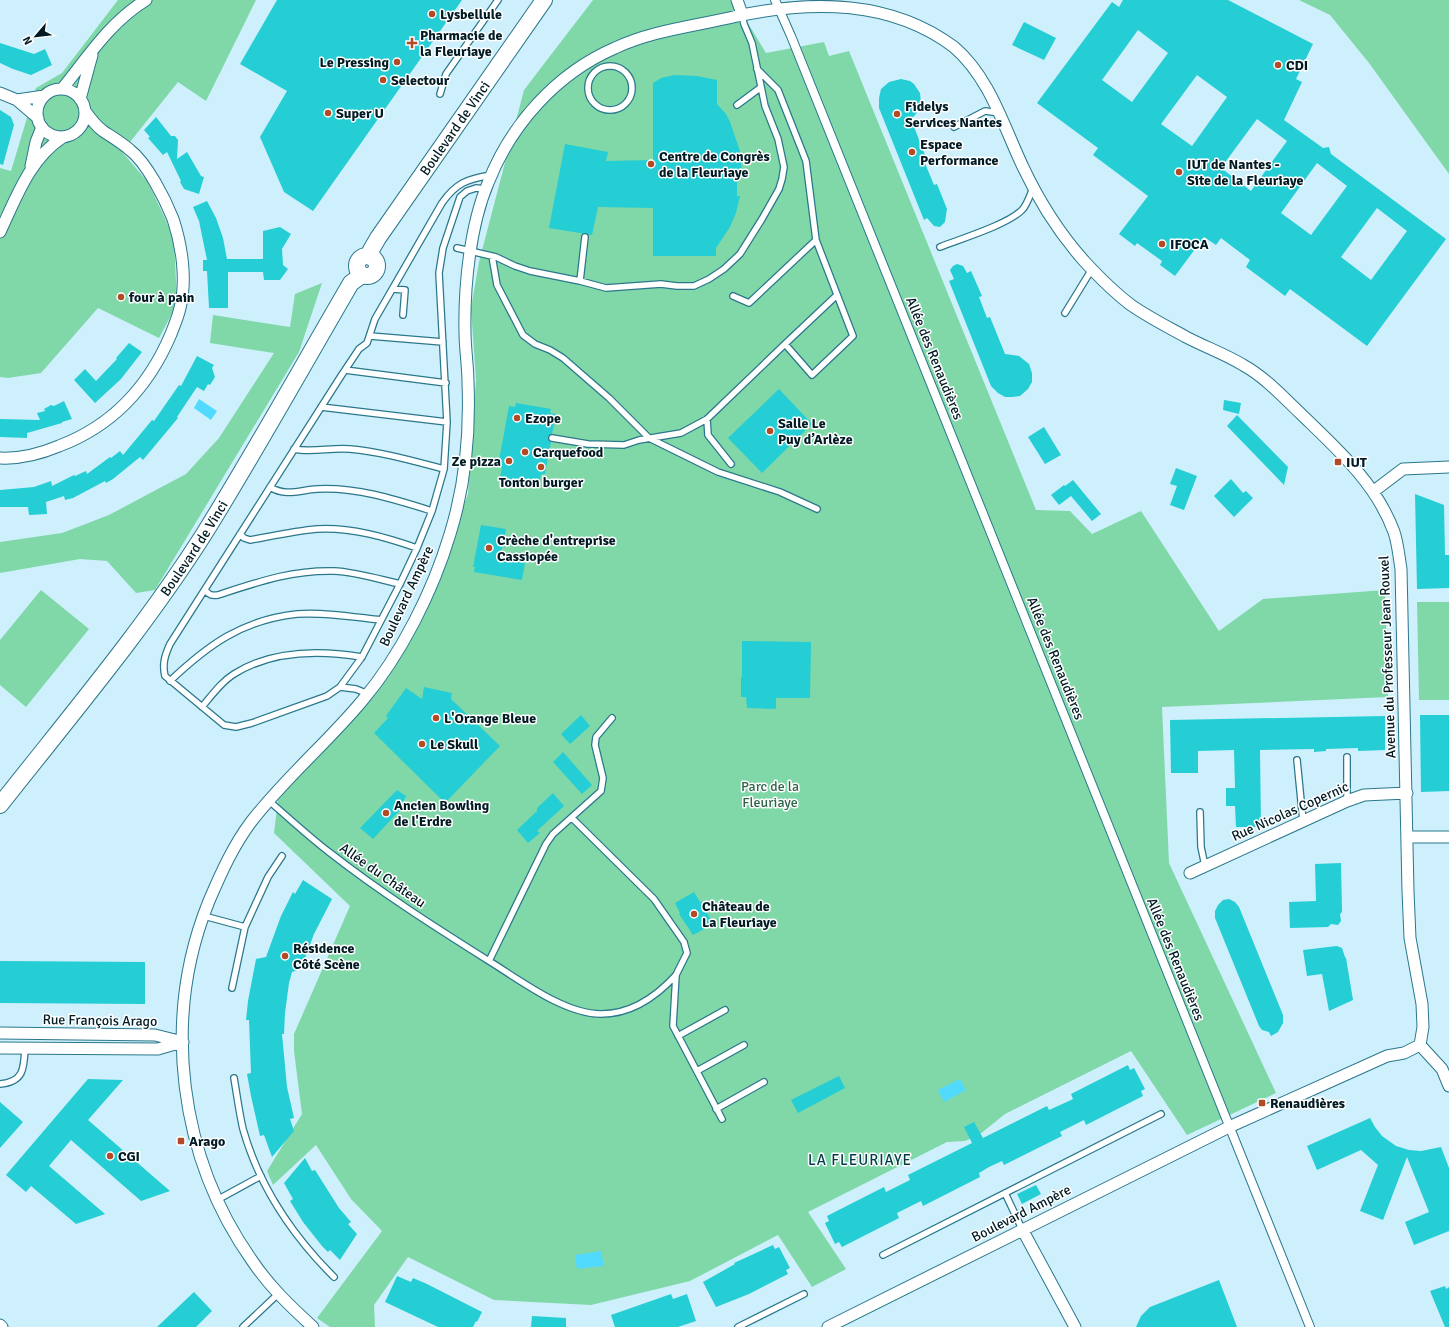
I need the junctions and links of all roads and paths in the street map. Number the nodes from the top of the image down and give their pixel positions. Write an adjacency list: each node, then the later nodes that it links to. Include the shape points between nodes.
1 (146, 0): 8 (street, via 111,28)
2 (498, 0): 15 (lane, via 446,74)
3 (544, 0): 80 (main road, Boulevard de Vinci, via 378,238 371,250 376,270 372,275 362,275 351,283 203,535 142,625)
4 (737, 0): 7 (street)
5 (814, 2): 6 (street, Avenue du Professeur Jean Rouxel); 21 (street, Avenue du Professeur Jean Rouxel, via 885,9 912,19 956,49 971,64)
6 (776, 3): 7 (street, Boulevard Ampère); 110 (street, Allée des Renaudières, via 792,36)
7 (742, 14): 9 (street, Boulevard Ampère, via 645,37); 11 (lane, via 752,43)
8 (93, 51): 13 (street); 17 (street)
9 (597, 57): 10 (lane); 28 (street, Boulevard Ampère, via 556,84 536,105 516,130)
10 (599, 69): 10 (lane, via 589,80 589,97 596,106 606,110 615,110 626,105 632,94 632,82 627,74 619,67)
11 (757, 69): 12 (lane); 33 (lane, via 778,90 806,161)
12 (760, 88): 19 (lane); 39 (lane, via 778,139 784,167 779,188 740,254 716,275 694,286 661,284 606,288)
13 (62, 89): 16 (street); 17 (street, via 69,90)
14 (0, 93): 18 (street)
15 (440, 94)
16 (44, 96): 18 (street); 22 (street, via 38,105)
17 (80, 99): 20 (street)
18 (17, 100): 22 (street)
19 (737, 105)
20 (85, 111): 24 (street); 25 (street)
21 (1000, 112): 23 (lane, via 985,111); 29 (street, Avenue du Professeur Jean Rouxel)
22 (40, 122): 26 (street, via 47,132); 27 (street)
23 (954, 127)
24 (78, 130): 25 (street); 26 (street)
25 (102, 130): 56 (street, via 131,150 152,178 168,208 178,234 180,251 183,283 180,310 157,363 142,386 116,413 86,434 55,448 40,453)
26 (63, 136): 27 (street, via 47,148)
27 (31, 169): 31 (street)
28 (491, 175): 30 (street, Boulevard Ampère); 40 (lane, via 470,179 450,191)
29 (1033, 188): 34 (lane, via 1022,210 1014,216); 38 (street, Avenue du Professeur Jean Rouxel, via 1067,241)
30 (485, 189): 36 (street, Boulevard Ampère); 46 (lane, via 476,188 460,197 442,248 439,273)
31 (0, 232)
32 (585, 237): 39 (lane)
33 (816, 240): 41 (lane); 42 (lane, via 749,303)
34 (940, 247)
35 (457, 248): 36 (lane)
36 (471, 250): 37 (lane); 72 (street, Boulevard Ampère, via 465,304 468,423 459,501 445,552 428,592 397,652)
37 (492, 256): 39 (lane, via 515,266); 54 (lane, via 497,285 523,335 563,358 609,398)
38 (1092, 269): 43 (lane); 61 (street, Avenue du Professeur Jean Rouxel, via 1130,304 1189,339 1248,367 1310,422)
39 (580, 281)
40 (393, 289): 44 (lane, via 405,290); 45 (lane, via 375,319)
41 (837, 295): 47 (lane); 47 (lane, via 853,336 812,375)
42 (733, 296)
43 (1065, 313)
44 (402, 315)
45 (370, 336): 46 (lane); 48 (lane)
46 (443, 342): 49 (lane)
47 (785, 344): 51 (lane)
48 (345, 370): 49 (lane); 50 (lane)
49 (446, 383): 52 (lane)
50 (321, 407): 52 (lane); 55 (lane)
51 (707, 419): 54 (lane, via 681,434); 57 (lane, via 708,435)
52 (448, 422): 59 (lane)
53 (552, 438): 54 (lane, via 588,444 624,445)
54 (649, 438): 62 (lane, via 718,472 780,492)
55 (294, 449): 59 (lane, via 349,449 373,452); 60 (lane)
56 (0, 458)
57 (731, 464)
58 (1449, 467): 61 (street, via 1403,469)
59 (444, 469): 63 (lane)
60 (270, 487): 63 (lane, via 282,493 334,488 368,492); 64 (lane)
61 (1374, 491): 77 (street, Avenue du Professeur Jean Rouxel, via 1396,539 1401,569)
62 (817, 509)
63 (432, 511): 65 (lane)
64 (240, 534): 65 (lane, via 250,540 317,529 345,530 381,536); 67 (lane)
65 (417, 548): 66 (lane)
66 (400, 584): 67 (lane, via 335,571 272,578 212,596); 68 (lane)
67 (205, 590): 70 (lane, via 164,656 165,676)
68 (381, 620): 69 (lane); 70 (lane, via 319,614 296,614 270,619 218,641)
69 (362, 657): 71 (lane); 73 (lane, via 309,652 256,663 227,679)
70 (170, 681): 73 (lane)
71 (340, 687): 72 (lane); 73 (lane, via 327,696 236,727 224,725)
72 (368, 694): 78 (street, Boulevard Ampère)
73 (202, 707)
74 (612, 718): 82 (lane, via 596,737 595,745 603,778 601,791)
75 (1347, 758): 79 (lane)
76 (1297, 760): 83 (lane)
77 (1407, 793): 79 (street, Rue Nicolas Copernic, via 1364,795); 84 (street, Avenue du Professeur Jean Rouxel)
78 (269, 801): 89 (street, Boulevard Ampère, via 236,844 222,869); 91 (lane, Allée du Château, via 327,851 365,879)
79 (1347, 801): 83 (street, Rue Nicolas Copernic)
80 (0, 805)
81 (1200, 812): 87 (lane, via 1201,847)
82 (572, 818): 91 (lane, via 546,844); 92 (lane, Allée du Château, via 654,899 680,935 687,953)
83 (1303, 821): 87 (street, Rue Nicolas Copernic)
84 (1407, 837): 85 (street); 99 (street, Avenue du Professeur Jean Rouxel, via 1410,938 1422,1004 1423,1027)
85 (1449, 837)
86 (282, 856): 90 (lane, via 263,887)
87 (1205, 866): 88 (street, Rue Nicolas Copernic)
88 (1190, 873)
89 (203, 915): 90 (lane); 97 (street, Boulevard Ampère, via 190,957 183,1012)
90 (245, 927): 93 (lane)
91 (489, 961): 92 (lane, Allée du Château, via 539,993 586,1013 628,1010 661,990)
92 (676, 975): 96 (lane, Allée du Château, via 673,1026)
93 (232, 988)
94 (725, 1010): 96 (lane)
95 (0, 1033): 97 (street, Rue François Arago, via 155,1035)
96 (678, 1036): 102 (lane, Allée du Château)
97 (183, 1042): 101 (street, Rue François Arago, via 158,1049); 113 (street, Boulevard Ampère, via 183,1071 192,1131 203,1168)
98 (744, 1045): 102 (lane)
99 (1420, 1045): 106 (street, via 1442,1069); 110 (street, via 1404,1053 1387,1056)
100 (0, 1048): 101 (street, Rue François Arago)
101 (25, 1048): 105 (lane, via 25,1066 20,1076 10,1083)
102 (697, 1072): 107 (lane, Allée du Château)
103 (234, 1078): 111 (lane, via 243,1129)
104 (764, 1082): 107 (lane)
105 (0, 1084)
106 (1449, 1086)
107 (716, 1109): 109 (lane, Allée du Château)
108 (1161, 1114): 112 (lane)
109 (722, 1119)
110 (1229, 1127): 114 (street, Boulevard Ampère); 124 (street, Allée des Renaudières)
111 (261, 1176): 113 (lane); 116 (lane, via 288,1224)
112 (1005, 1194): 114 (lane); 115 (lane)
113 (217, 1200): 117 (street, Boulevard Ampère, via 252,1262)
114 (1022, 1229): 122 (street, Boulevard Ampère); 123 (street)
115 (883, 1255)
116 (334, 1277)
117 (278, 1294): 119 (lane); 120 (street, Boulevard Ampère)
118 (804, 1294): 121 (lane)
119 (242, 1327)
120 (313, 1327)
121 (738, 1327)
122 (828, 1327)
123 (1075, 1327)
124 (1310, 1327)

